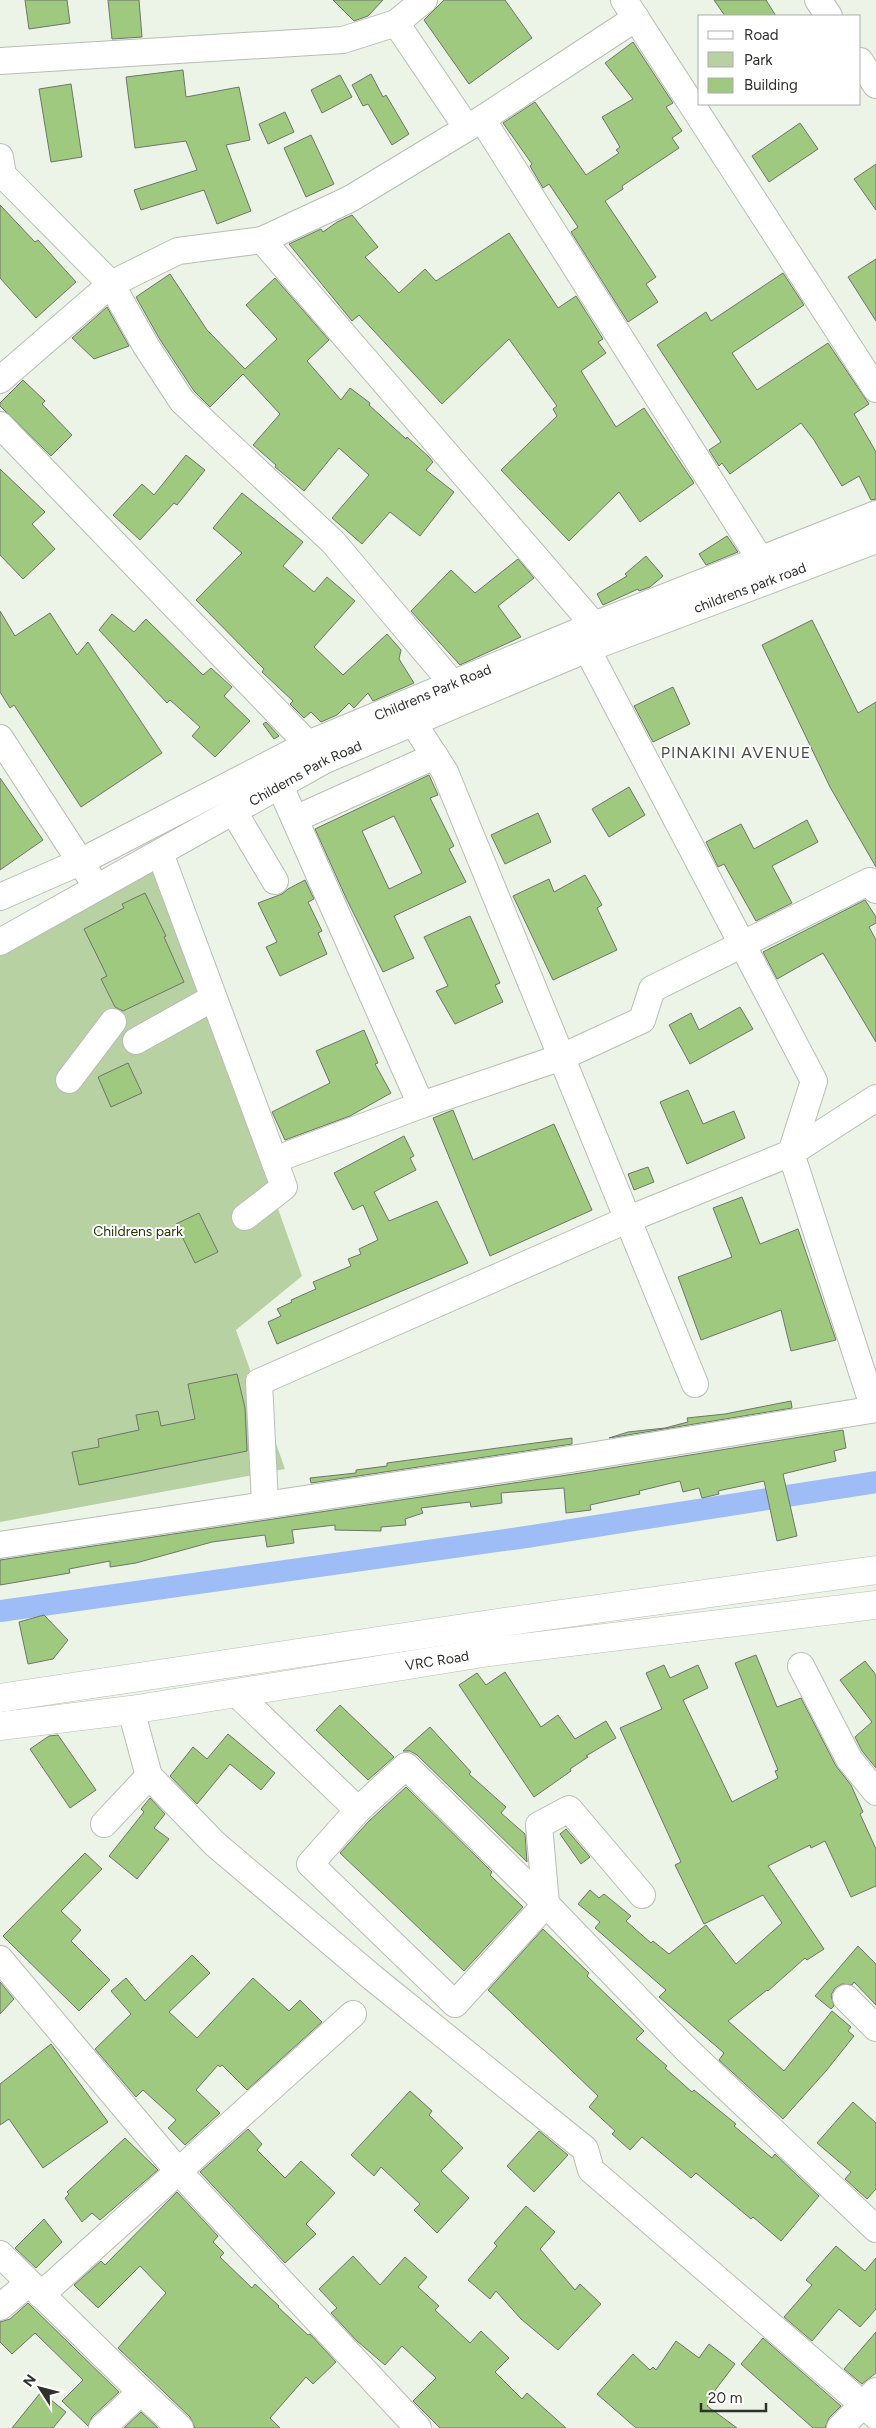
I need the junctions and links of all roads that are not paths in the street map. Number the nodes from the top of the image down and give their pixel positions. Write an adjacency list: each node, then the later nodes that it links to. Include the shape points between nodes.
1 (818, 0): 4 (street)
2 (407, 9): 5 (street, via 342,40); 8 (street)
3 (630, 9): 8 (street); 13 (street)
4 (828, 15)
5 (0, 62)
6 (861, 62): 7 (street)
7 (876, 85)
8 (475, 123): 10 (street, via 350,199); 17 (street)
9 (0, 158): 11 (street, via 3,175)
10 (262, 240): 11 (street, via 178,251); 20 (street)
11 (111, 284): 12 (street); 21 (street, via 182,401 332,542)
12 (0, 380)
13 (876, 388)
14 (0, 425): 24 (street)
15 (876, 514): 17 (street, Childrens Park Road)
16 (876, 540): 18 (street, childrens park road)
17 (760, 559): 18 (street, Childrens Park Road)
18 (709, 591): 19 (street, childrens park road); 20 (street, Childrens Park Road)
19 (625, 636): 20 (street, Childerns Park Road)
20 (591, 637): 21 (street, Childrens Park Road); 22 (street, Childerns Park Road); 36 (street)
21 (452, 683): 24 (street, Childrens Park Road)
22 (414, 724): 25 (street); 26 (street, Childerns Park Road, via 325,760)
23 (0, 738): 30 (street)
24 (308, 744): 30 (street, Childrens Park Road)
25 (435, 756): 28 (street); 40 (street, via 445,772)
26 (280, 786): 27 (street, Childerns Park Road); 28 (street)
27 (234, 812): 29 (street, Childerns Park Road); 31 (street)
28 (295, 819): 43 (street)
29 (160, 854): 32 (street, Childerns Park Road); 37 (street)
30 (80, 862): 32 (street); 34 (street, Childrens Park Road)
31 (275, 881)
32 (98, 888): 35 (street, Childerns Park Road)
33 (876, 890): 36 (street, via 870,881)
34 (0, 897)
35 (0, 942)
36 (742, 944): 40 (street, via 652,989 642,1020); 44 (street, via 814,1081)
37 (213, 998): 39 (street); 45 (street)
38 (113, 1022): 41 (street)
39 (136, 1041)
40 (562, 1057): 43 (street); 47 (street)
41 (69, 1080)
42 (876, 1098): 44 (street)
43 (421, 1105): 45 (street)
44 (791, 1153): 47 (street); 49 (street)
45 (274, 1160): 46 (street, via 284,1187)
46 (244, 1217)
47 (629, 1219): 48 (street); 50 (street, via 258,1382)
48 (695, 1384)
49 (875, 1409): 50 (street, via 570,1459)
50 (266, 1503): 51 (street)
51 (0, 1545)
52 (876, 1570): 56 (main road, via 535,1617)
53 (876, 1605): 55 (main road, VRC Road, via 489,1652)
54 (801, 1666): 60 (street, via 849,1758)
55 (236, 1693): 57 (main road, VRC Road); 61 (street)
56 (0, 1698)
57 (131, 1710): 58 (main road, VRC Road); 59 (street)
58 (0, 1726)
59 (149, 1776): 62 (street); 75 (street, via 215,1844 373,1978 585,2149 590,2170)
60 (876, 1792)
61 (358, 1810): 64 (street, via 406,1766); 64 (street, via 310,1864 456,2004)
62 (104, 1824)
63 (642, 1895): 64 (street, via 569,1809 539,1825)
64 (546, 1904): 70 (street, via 685,2048)
65 (0, 1959): 69 (street)
66 (846, 1998): 68 (street)
67 (353, 2014): 69 (street)
68 (876, 2028)
69 (179, 2172): 72 (street); 78 (street)
70 (876, 2229)
71 (0, 2254): 72 (street)
72 (35, 2289): 73 (street); 74 (street)
73 (0, 2307)
74 (141, 2392): 76 (street); 77 (street)
75 (872, 2403): 79 (street)
76 (102, 2428)
77 (180, 2428)
78 (418, 2428)
79 (840, 2428)

